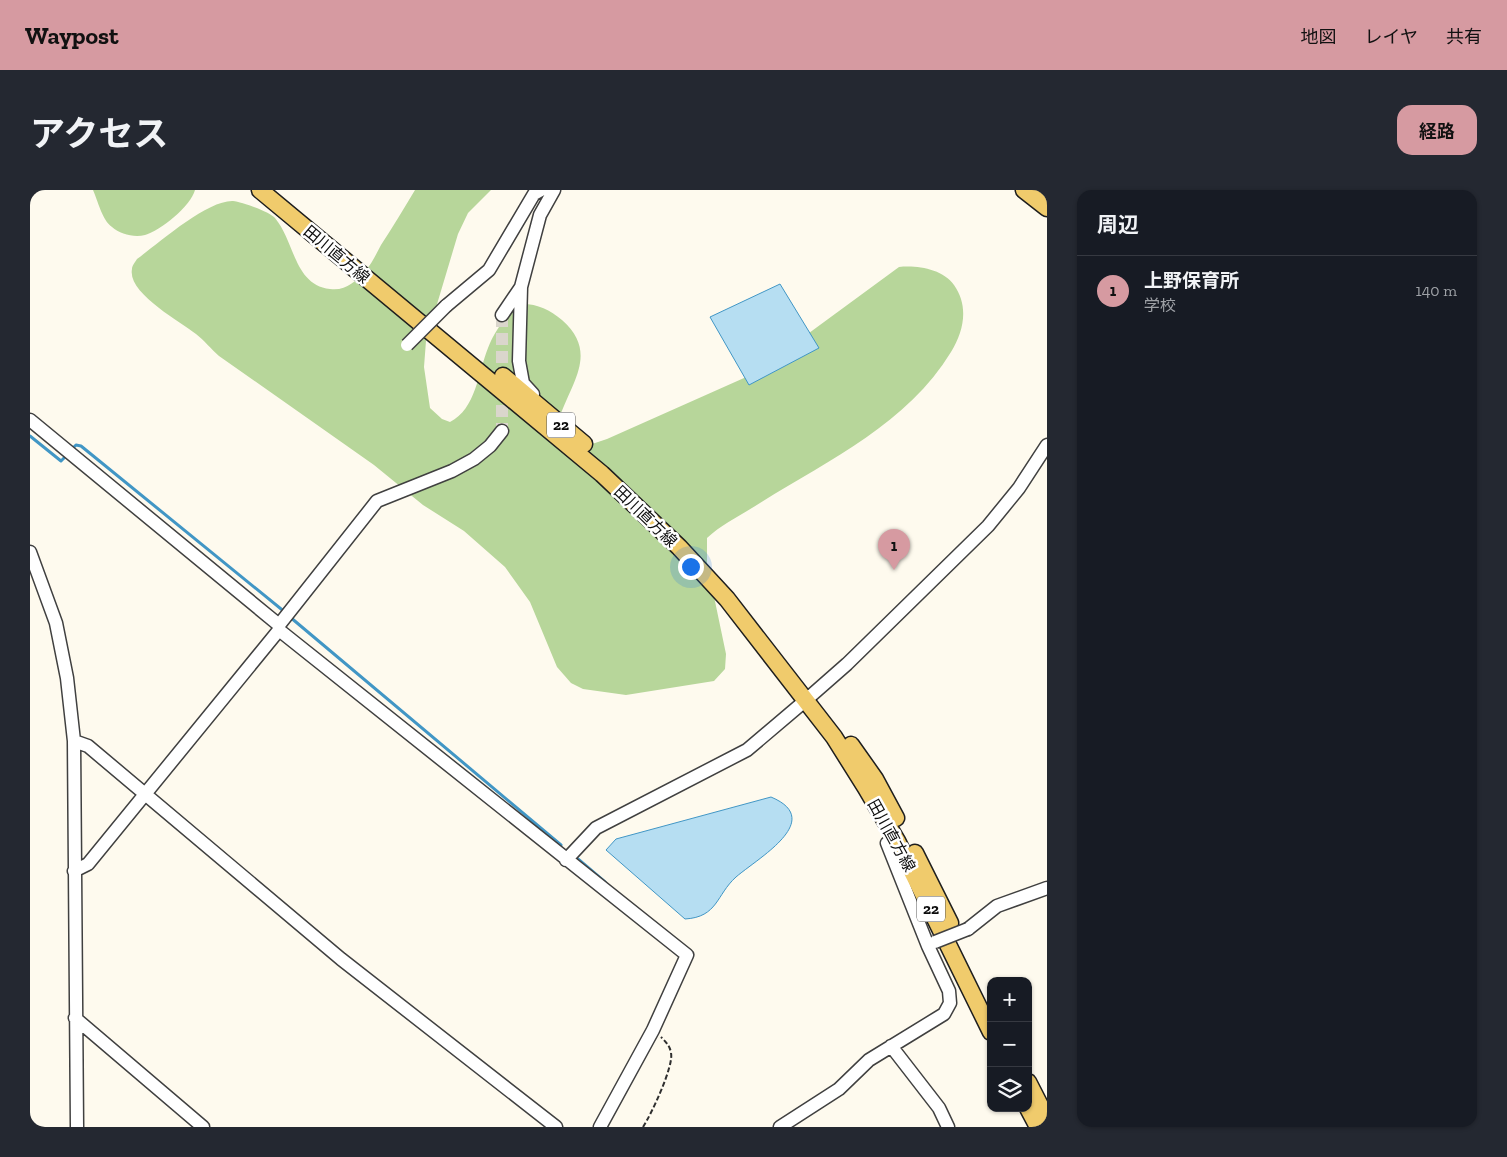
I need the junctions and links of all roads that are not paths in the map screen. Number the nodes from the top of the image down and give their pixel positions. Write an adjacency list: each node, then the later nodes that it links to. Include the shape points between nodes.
1 (260, 190): 16 (main road, 田川直方線 / 22, via 602,474 679,546)
2 (276, 190): 10 (main road, 田川直方線 / 22)
3 (541, 190): 9 (street, bridge, via 534,194 489,270)
4 (554, 190): 7 (street, via 540,215)
5 (1026, 190): 6 (main road)
6 (1047, 208)
7 (521, 287): 8 (street); 10 (street, via 519,361 523,383)
8 (502, 315)
9 (407, 345)
10 (553, 418): 16 (main road, 田川直方線 / 22, via 610,466 726,582)
11 (30, 420): 15 (street)
12 (502, 432): 15 (street, via 474,459 377,501)
13 (1047, 445): 16 (street, via 1019,488 988,526)
14 (30, 552): 17 (street, via 56,623)
15 (279, 628): 19 (street); 21 (street)
16 (810, 696): 18 (main road, 田川直方線 / 22); 21 (street, via 747,750 596,828)
17 (74, 741): 19 (street, via 88,746); 22 (street)
18 (871, 784): 20 (main road, 田川直方線 / 22); 25 (main road, 田川直方線 / 22, via 932,885)
19 (144, 793): 22 (street, via 88,864); 34 (street, via 342,959)
20 (895, 838): 24 (street, via 887,843); 27 (main road, 田川直方線 / 22)
21 (566, 860): 35 (street, via 687,955 654,1030)
22 (74, 871): 26 (street)
23 (1047, 888): 24 (street, bridge, via 997,906 968,929)
24 (931, 944): 28 (street, via 949,991 950,1003 944,1014)
25 (987, 1000)
26 (75, 1018): 32 (street); 33 (street)
27 (987, 1024)
28 (891, 1046): 36 (street, via 869,1060 840,1088); 37 (street, via 939,1108)
29 (1032, 1090): 31 (main road)
30 (1030, 1112): 38 (main road)
31 (1047, 1119)
32 (77, 1127)
33 (203, 1127)
34 (556, 1127)
35 (600, 1127)
36 (780, 1127)
37 (948, 1127)
38 (1038, 1127)

